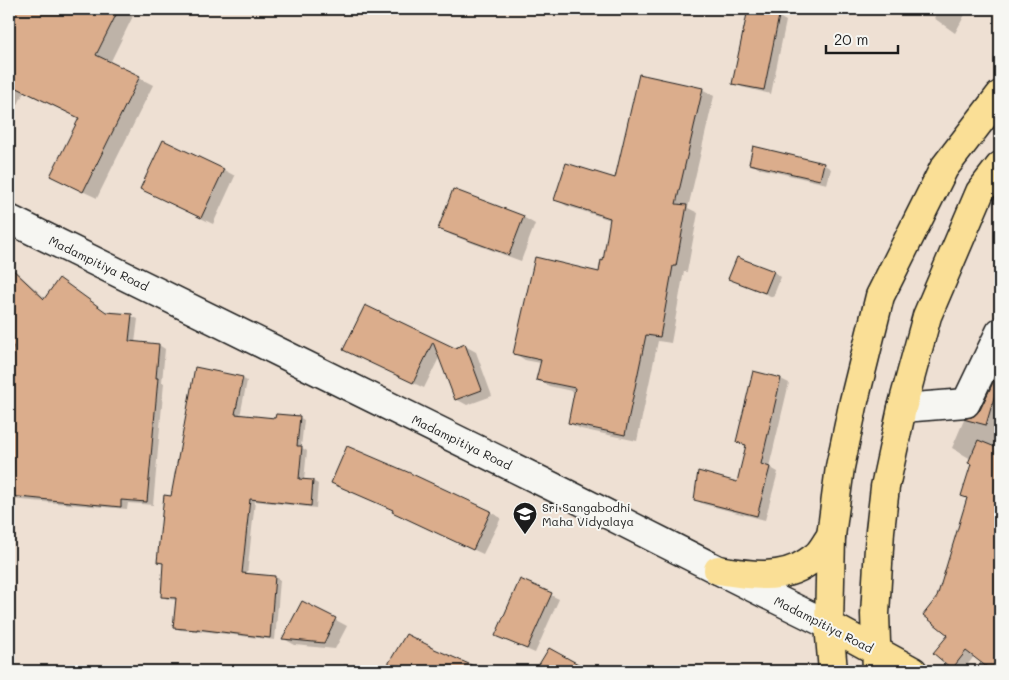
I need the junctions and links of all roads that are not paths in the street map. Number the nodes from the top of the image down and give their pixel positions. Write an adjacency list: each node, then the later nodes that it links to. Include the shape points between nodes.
1 (1000, 95): 6 (main road, via 944,168 880,296 840,468)
2 (1000, 166): 5 (main road, via 980,192 927,316)
3 (9, 219): 7 (main road, Madampitiya Road)
4 (1000, 332): 5 (main road, via 966,404)
5 (902, 408): 9 (main road, via 885,486 880,531 875,614)
6 (831, 536): 7 (main road, via 820,553 790,571 761,576); 8 (main road)
7 (718, 570): 8 (main road, Madampitiya Road)
8 (829, 625): 9 (main road, Madampitiya Road); 10 (main road)
9 (877, 661): 11 (main road, Madampitiya Road)
10 (833, 671)
11 (913, 671)

